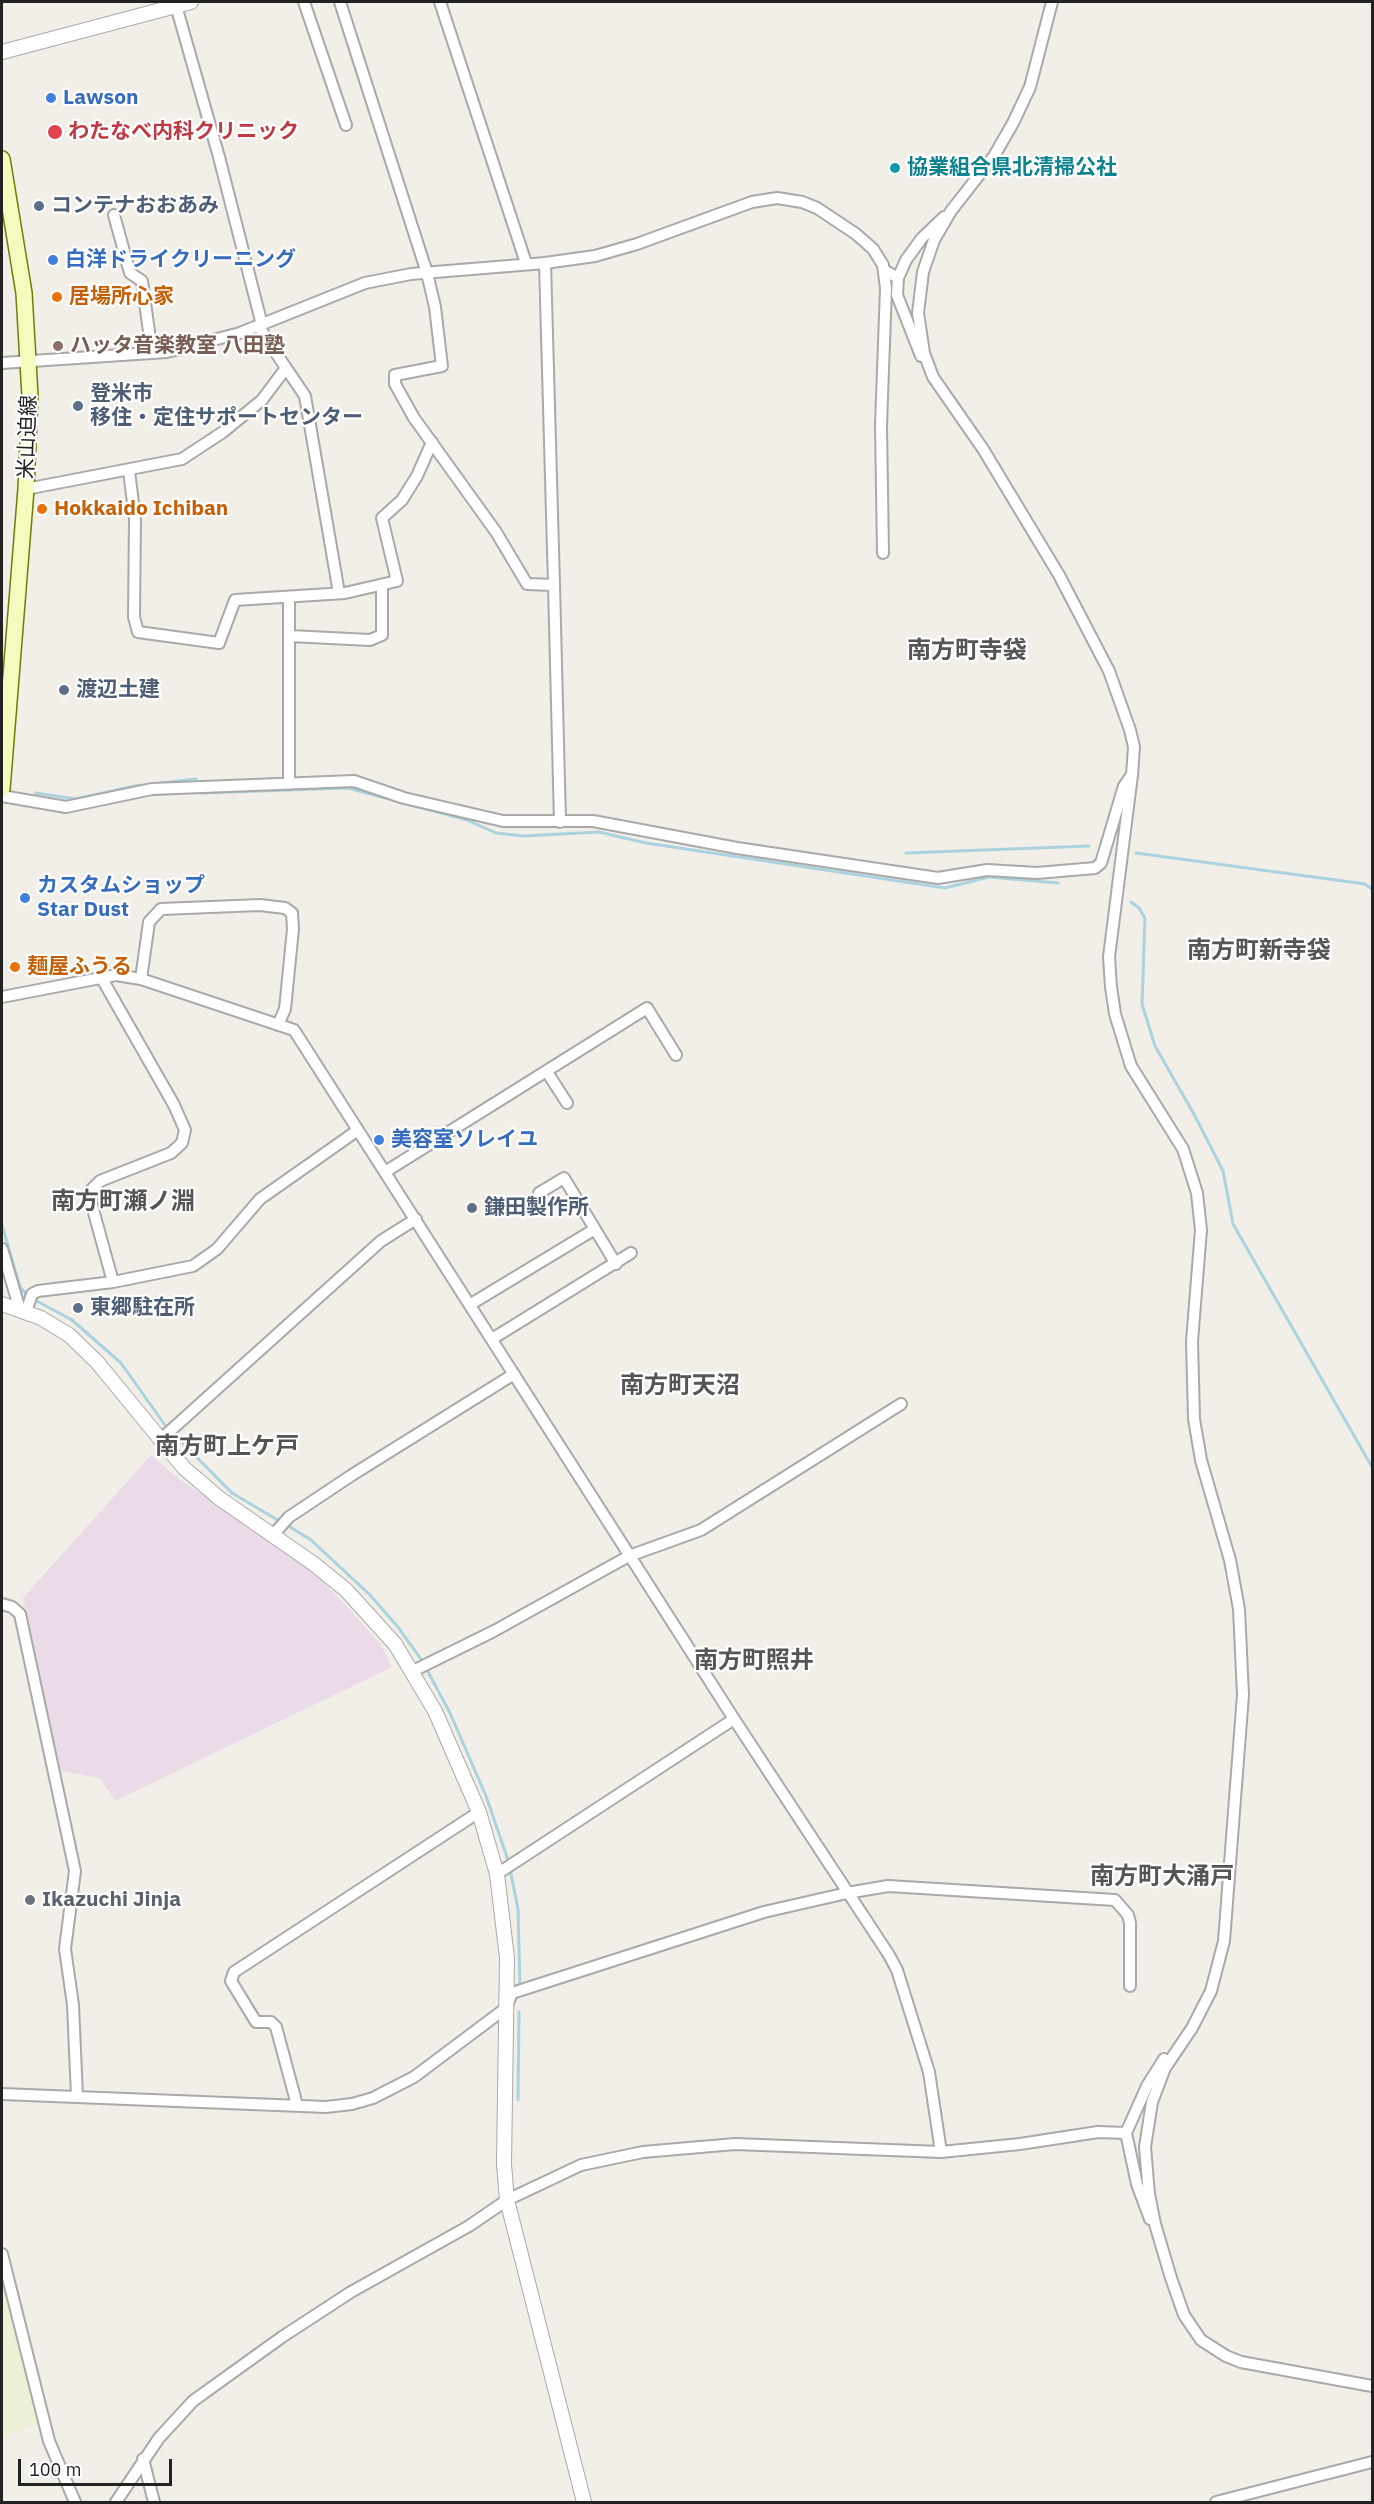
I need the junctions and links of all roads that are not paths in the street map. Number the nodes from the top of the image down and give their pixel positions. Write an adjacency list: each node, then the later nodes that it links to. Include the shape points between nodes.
1 (191, 2): 6 (street)
2 (304, 2): 8 (street)
3 (340, 2): 15 (street)
4 (440, 2): 12 (street)
5 (1052, 2): 10 (street, via 1030,87 1013,123 994,156)
6 (175, 4): 7 (street); 17 (street, via 219,157)
7 (2, 52)
8 (346, 125)
9 (2, 159): 19 (main road, 米山迫線, via 24,293)
10 (951, 211): 16 (street, via 922,238); 22 (street, via 934,240 919,294 920,334)
11 (114, 215): 18 (street, via 130,273 142,281)
12 (526, 263): 13 (street); 15 (street)
13 (545, 263): 14 (street, via 595,256 752,202 777,198 817,208 856,234 873,249); 27 (street)
14 (884, 270): 16 (street); 26 (street)
15 (428, 273): 17 (street, via 339,291); 23 (street, via 442,366 395,375 395,384)
16 (898, 278): 22 (street, via 897,295 908,327)
17 (261, 326): 18 (street); 21 (street)
18 (152, 353): 19 (street)
19 (30, 361): 20 (street); 25 (main road, 米山迫線)
20 (2, 363)
21 (286, 368): 24 (street, via 262,400 182,459); 29 (street, via 305,396)
22 (933, 377): 32 (street, via 1037,537 1109,671 1134,747)
23 (432, 442): 27 (street, via 496,532 527,584); 28 (street, via 402,500 382,518 398,581)
24 (129, 471): 25 (street); 30 (street, via 135,519 134,617 138,633 219,643 235,600)
25 (26, 489): 34 (main road, 米山迫線)
26 (883, 553)
27 (554, 585): 36 (street)
28 (382, 586): 29 (street); 31 (street, via 381,635 370,640)
29 (339, 593): 30 (street)
30 (289, 598): 31 (street)
31 (290, 636): 33 (street)
32 (1132, 775): 36 (street, via 1124,786 1101,863 1089,871 987,870 938,878 737,848 593,821); 70 (street, via 1109,957 1111,987 1131,1065 1183,1149 1197,1193 1201,1230 1192,1341 1194,1419 1201,1460 1230,1560 1242,1649 1243,1695 1224,1941 1211,1991)
33 (289, 783): 35 (street, via 152,789 66,807); 36 (street, via 354,781 482,817)
34 (2, 789)
35 (2, 796)
36 (560, 822)
37 (101, 977): 38 (street); 39 (street); 52 (street, via 174,1105 185,1137 171,1153 100,1181 91,1190)
38 (141, 979): 40 (street); 40 (street, via 149,922 161,909 260,905 285,908 292,913 293,929 285,1009)
39 (2, 997)
40 (278, 1025): 44 (street, via 294,1030)
41 (676, 1055): 42 (street, via 647,1008)
42 (547, 1072): 43 (street); 45 (street)
43 (567, 1103)
44 (358, 1130): 45 (street); 52 (street, via 260,1199 217,1249 193,1266)
45 (385, 1172): 47 (street)
46 (539, 1193): 48 (street, via 564,1178)
47 (416, 1219): 55 (street); 59 (street, via 381,1241)
48 (595, 1229): 51 (street); 55 (street)
49 (2, 1250): 54 (street)
50 (631, 1253): 51 (street)
51 (616, 1264): 56 (street)
52 (113, 1282): 54 (street, via 56,1288)
53 (2, 1304): 54 (street)
54 (27, 1304): 59 (street, via 82,1346)
55 (471, 1304): 56 (street)
56 (492, 1339): 57 (street)
57 (514, 1374): 60 (street, via 352,1475); 61 (street)
58 (901, 1404): 61 (street, via 700,1530)
59 (167, 1433): 60 (street, via 199,1481)
60 (280, 1527): 63 (street)
61 (629, 1556): 63 (street); 64 (street)
62 (2, 1604): 72 (street, via 20,1614 75,1871 65,1949 74,2005)
63 (421, 1667): 65 (street, via 435,1711)
64 (734, 1719): 66 (street); 67 (street)
65 (479, 1812): 66 (street); 73 (street, via 234,1972 231,1981 256,2022 271,2022 276,2027)
66 (505, 1868): 69 (street)
67 (847, 1893): 68 (street, via 888,1886 1115,1900 1130,1923); 69 (street, via 764,1912 512,1994); 75 (street, via 897,1970 929,2072)
68 (1130, 1986)
69 (506, 2007): 73 (street, via 414,2077 374,2098 326,2107); 76 (street)
70 (1179, 2046): 74 (street, via 1157,2068); 77 (street, via 1157,2085 1147,2125 1146,2166)
71 (2, 2094): 72 (street)
72 (77, 2096): 73 (street)
73 (297, 2105)
74 (1126, 2133): 75 (street, via 1098,2132); 77 (street, via 1146,2214)
75 (941, 2152): 76 (street, via 735,2144 664,2150 581,2165)
76 (507, 2200): 80 (street, via 273,2343 193,2400); 85 (street)
77 (1155, 2224): 79 (street, via 1184,2315 1191,2329 1207,2344 1241,2362)
78 (2, 2254): 82 (street, via 49,2441)
79 (1372, 2386)
80 (143, 2459): 83 (street); 84 (street)
81 (1372, 2462): 86 (street)
82 (75, 2502)
83 (116, 2502)
84 (154, 2502)
85 (584, 2502)
86 (1216, 2502)

